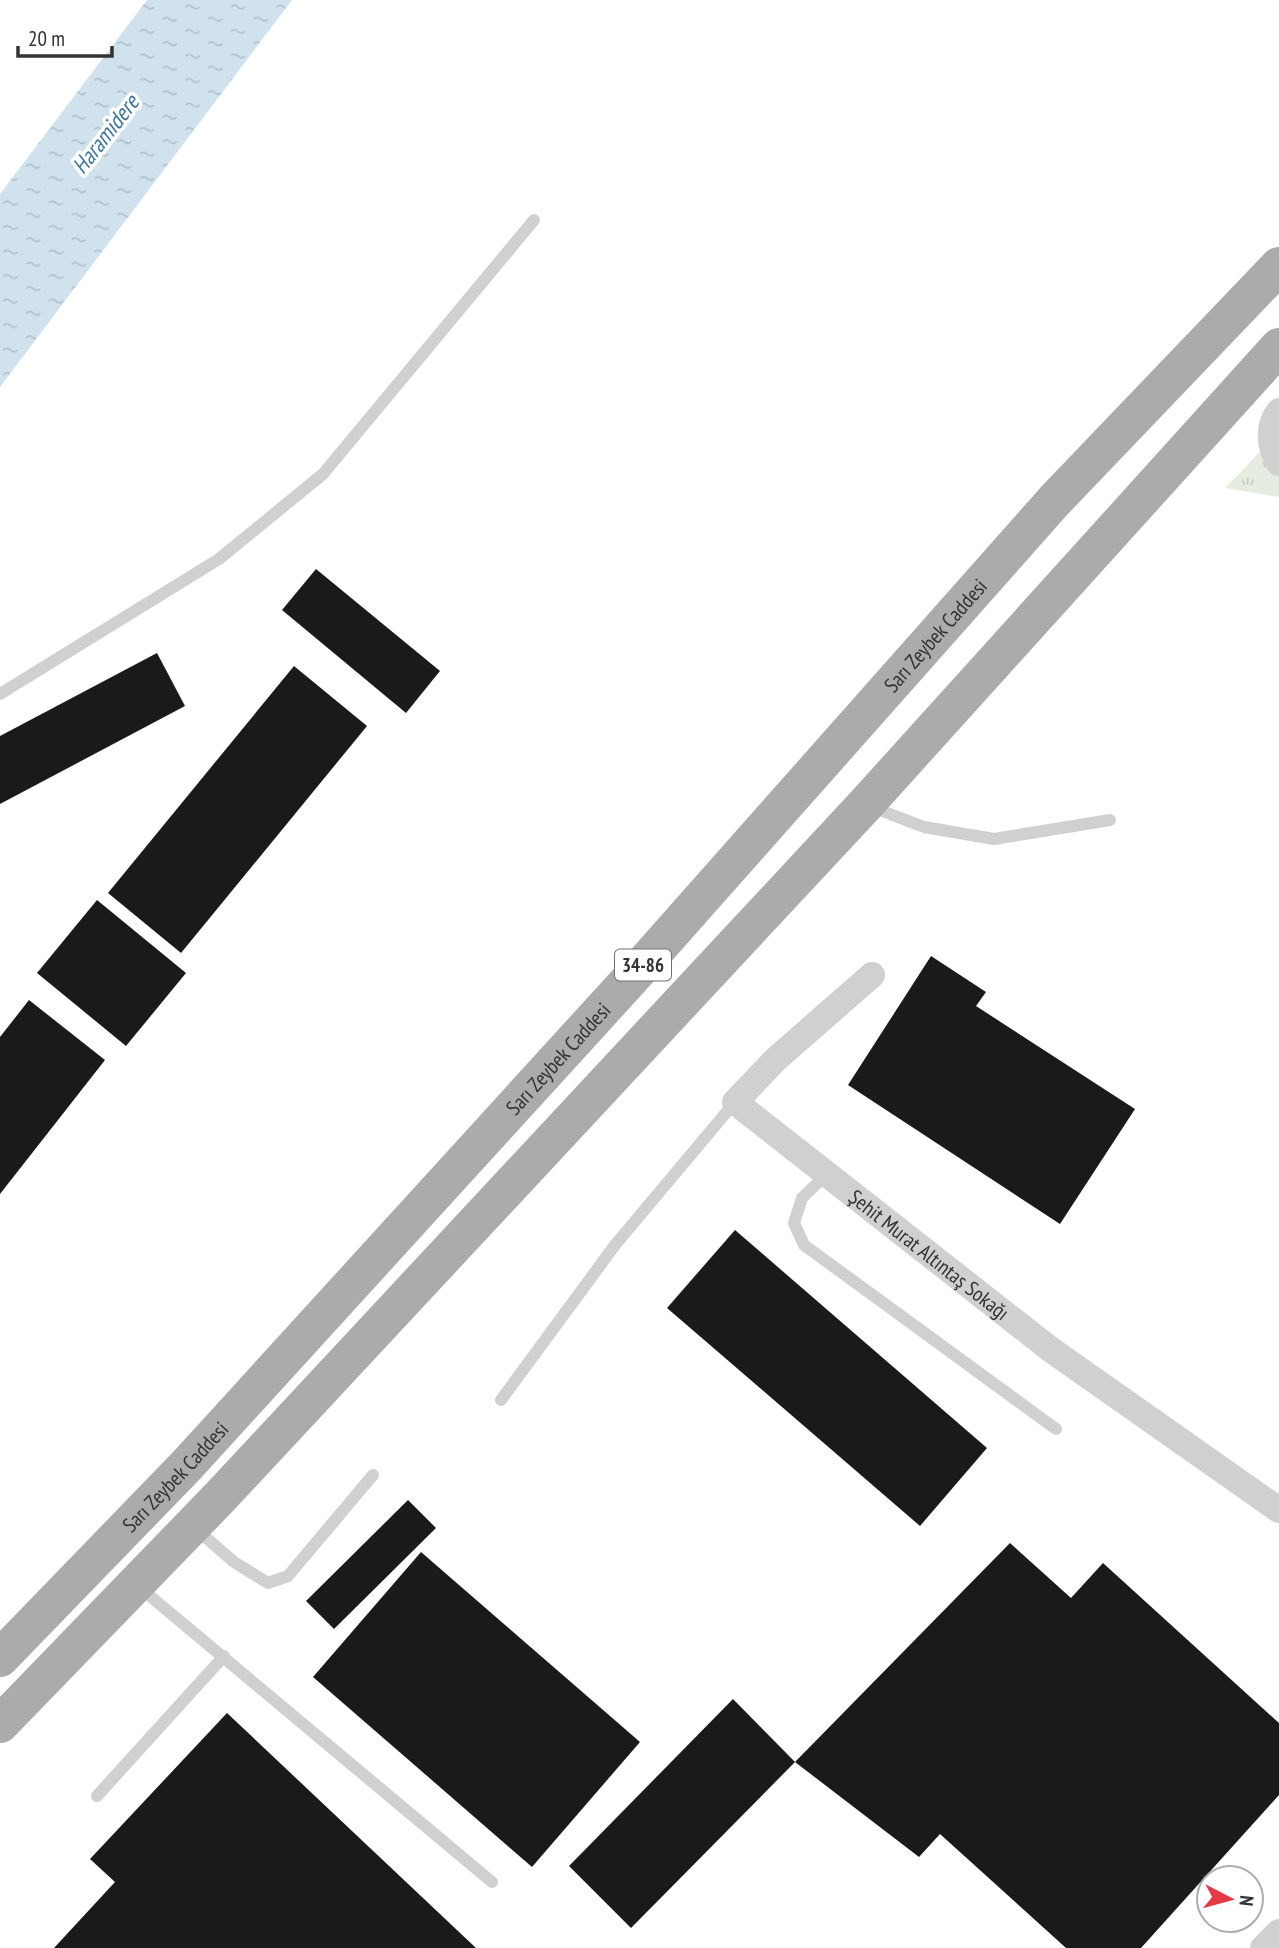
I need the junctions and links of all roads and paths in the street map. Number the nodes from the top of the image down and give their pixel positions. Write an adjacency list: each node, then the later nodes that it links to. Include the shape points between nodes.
1 (534, 220): 6 (lane, via 323,474 219,558)
2 (1279, 266): 19 (main road, Sarı Zeybek Caddesi / 34-86, via 1055,501 633,976 187,1465)
3 (1279, 347): 7 (main road, 34-86)
4 (1279, 411): 5 (street, via 1270,433)
5 (1279, 463)
6 (0, 694)
7 (865, 805): 8 (lane, via 924,827 994,839); 16 (main road, 34-86)
8 (1110, 820)
9 (873, 975): 10 (street, via 775,1060)
10 (735, 1102): 11 (street, Şehit Murat Altıntaş Sokağı); 12 (lane, via 615,1245)
11 (827, 1174): 13 (lane, via 802,1198 794,1223 804,1245); 15 (street, Şehit Murat Altıntaş Sokağı, via 1050,1349)
12 (501, 1400)
13 (1056, 1429)
14 (373, 1475): 16 (lane, via 288,1576 268,1583 234,1562)
15 (1279, 1510)
16 (191, 1525): 17 (main road, 34-86)
17 (135, 1584): 18 (lane); 20 (main road, 34-86)
18 (224, 1656): 21 (lane); 22 (lane)
19 (0, 1658)
20 (0, 1724)
21 (97, 1796)
22 (492, 1882)
23 (1279, 1932): 24 (street)
24 (1263, 1948)

